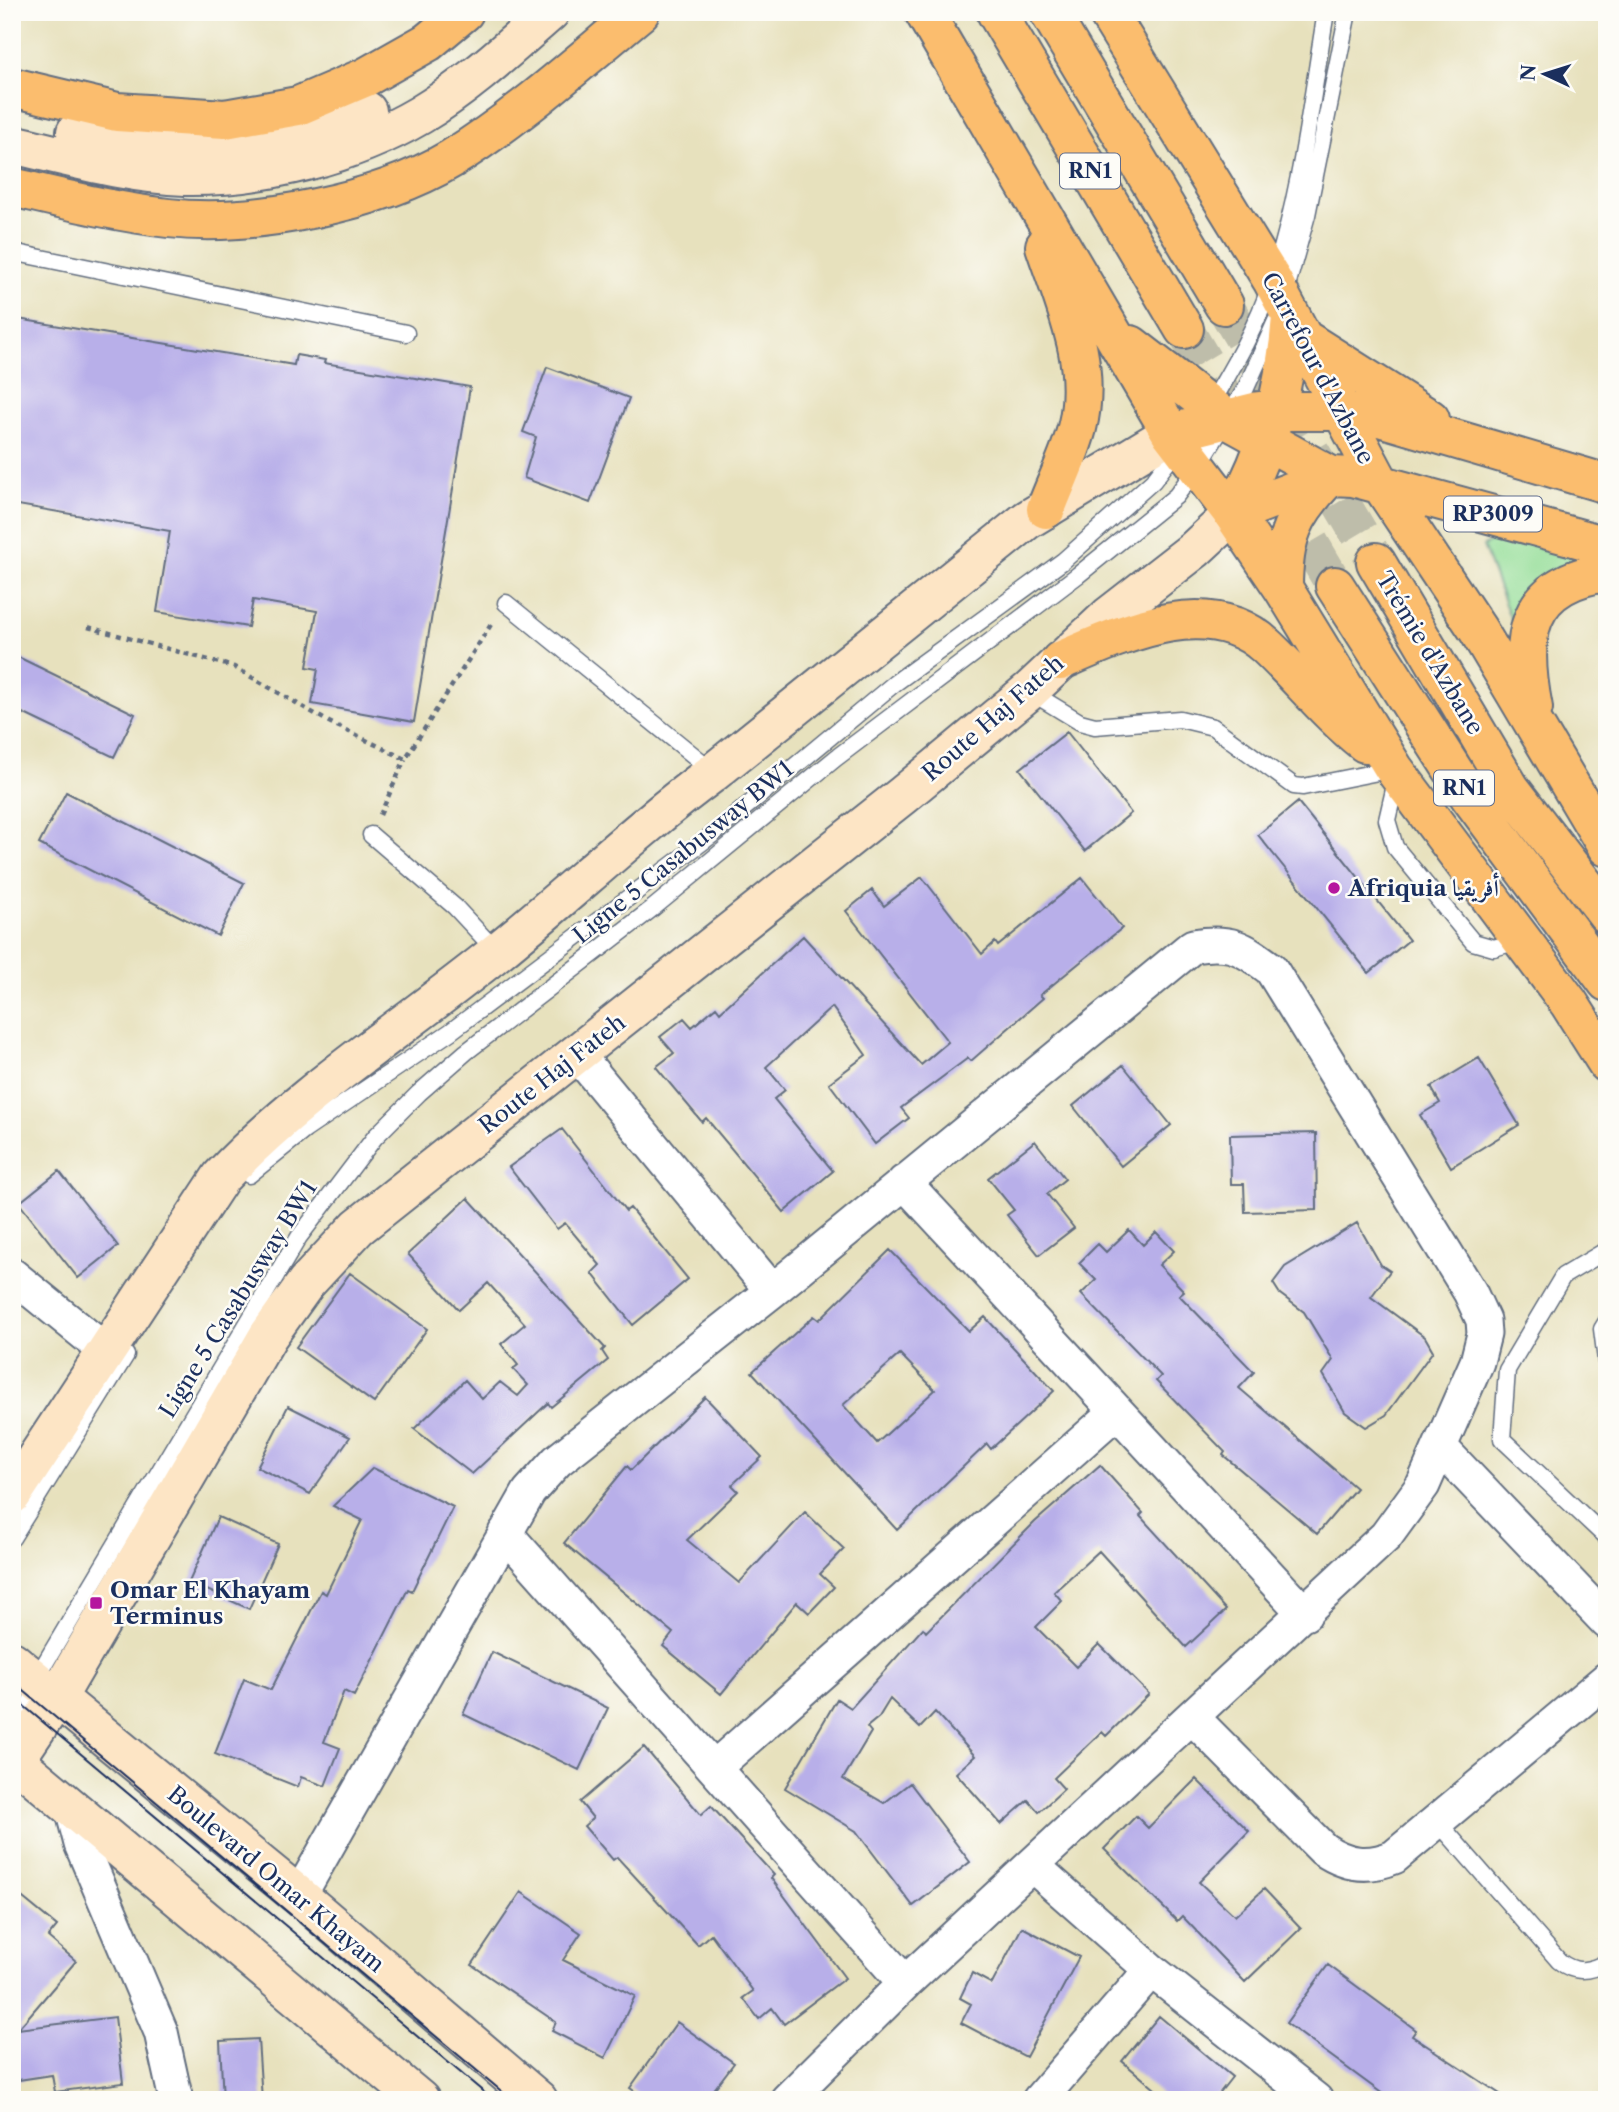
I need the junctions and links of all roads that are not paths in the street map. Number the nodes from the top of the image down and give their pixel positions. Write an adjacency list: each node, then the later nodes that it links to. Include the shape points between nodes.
1 (464, 12): 12 (main road, via 428,42 366,76 298,106 225,119 117,112)
2 (513, 12): 14 (main road, via 404,93 309,132 192,148 140,144)
3 (550, 12): 15 (main road, via 421,114 316,158 254,171 186,176 133,170)
4 (640, 12): 17 (main road, via 520,111 449,160 380,191 310,209 235,218 172,219)
5 (896, 12): 13 (main road)
6 (924, 12): 13 (main road)
7 (996, 12): 21 (main road, RN1)
8 (1049, 12): 19 (main road, RN1)
9 (1326, 12): 20 (lane, Ligne 5 Casabusway BW1, via 1289,218)
10 (1348, 12): 20 (lane, Ligne 5 Casabusway BW1)
11 (1109, 15): 20 (main road, Carrefour d'Azbane)
12 (12, 87)
13 (983, 110): 16 (main road)
14 (12, 118)
15 (12, 144)
16 (1021, 174): 25 (main road, via 1113,330); 30 (main road, via 1083,367 1077,429)
17 (12, 187)
18 (12, 252): 22 (lane)
19 (1224, 304)
20 (1287, 309): 23 (main road, Carrefour d'Azbane); 24 (main road, via 1288,363); 25 (lane, Ligne 5 Casabusway BW1, via 1268,346); 25 (lane, Ligne 5 Casabusway BW1, via 1247,344); 26 (main road)
21 (1184, 329)
22 (406, 333)
23 (1341, 411): 24 (main road); 26 (main road, RP3009, via 1373,415); 27 (main road, Carrefour d'Azbane)
24 (1272, 427): 25 (main road); 28 (main road); 31 (main road)
25 (1197, 433): 30 (main road); 31 (main road); 51 (lane, Ligne 5 Casabusway BW1, via 1153,481 1063,561 895,684 713,834 450,1032 278,1149); 69 (lane, Ligne 5 Casabusway BW1, via 1176,496 466,1052 375,1138 299,1237)
26 (1474, 445): 27 (main road, via 1397,446); 29 (main road, RP3009)
27 (1372, 469): 28 (main road, Carrefour d'Azbane); 32 (main road, RP3009); 40 (main road)
28 (1331, 476): 31 (main road, Carrefour d'Azbane); 36 (main road, via 1302,505 1292,524 1283,561)
29 (1607, 484)
30 (1046, 509): 42 (main road)
31 (1233, 514): 36 (main road); 38 (main road, Route Haj Fateh)
32 (1607, 546)
33 (1376, 562): 45 (main road, Trémie d'Azbane / RN1, via 1510,788)
34 (1607, 572): 40 (main road, via 1583,575 1557,587 1540,603 1529,634 1525,667)
35 (1335, 586): 47 (main road, Trémie d'Azbane / RN1, via 1470,797)
36 (1283, 588): 41 (main road)
37 (506, 603): 42 (lane)
38 (1060, 661): 39 (main road, Route Haj Fateh); 41 (main road, via 1146,627 1192,619 1233,627 1264,644 1333,717)
39 (1028, 691): 41 (lane, via 1080,723 1095,726 1197,721 1228,736 1294,786); 48 (main road, Route Haj Fateh)
40 (1536, 727): 44 (main road)
41 (1394, 769): 49 (main road, via 1569,1003)
42 (714, 772): 46 (main road)
43 (371, 835): 46 (lane, via 455,907)
44 (1604, 838)
45 (1607, 914)
46 (498, 952): 58 (main road, via 258,1137 221,1177)
47 (1607, 982)
48 (577, 1054): 56 (street); 69 (main road, Route Haj Fateh, via 358,1227 306,1283)
49 (1607, 1063)
50 (904, 1182): 56 (street); 60 (street); 61 (street, via 1193,946 1218,942 1241,947 1272,969 1483,1320 1477,1362)
51 (239, 1186)
52 (225, 1202): 55 (lane)
53 (1607, 1250): 65 (lane, via 1563,1276 1507,1370 1502,1439)
54 (12, 1275): 58 (street)
55 (168, 1288)
56 (772, 1291): 63 (street, via 557,1461 529,1492)
57 (1607, 1321): 59 (lane, via 1602,1329)
58 (119, 1349): 62 (main road); 64 (lane)
59 (1607, 1368)
60 (1116, 1412): 66 (street); 72 (street)
61 (1440, 1447): 66 (street, via 1423,1485 1386,1536); 67 (street)
62 (12, 1495)
63 (505, 1533): 72 (street); 76 (street)
64 (12, 1538)
65 (1607, 1538)
66 (1305, 1614): 70 (street)
67 (1607, 1622)
68 (1607, 1679): 74 (street)
69 (35, 1680): 71 (main road, Route Haj Fateh); 76 (main road, Boulevard Omar Khayam)
70 (1192, 1717): 74 (street, via 1323,1849 1346,1862 1371,1864 1394,1857); 75 (street)
71 (13, 1756): 73 (main road)
72 (714, 1768): 79 (street)
73 (72, 1809): 80 (street, via 81,1844 161,2032); 81 (main road)
74 (1437, 1821): 77 (lane, via 1559,1961 1584,1971)
75 (1032, 1865): 78 (street); 79 (street)
76 (299, 1896): 82 (main road, Boulevard Omar Khayam)
77 (1607, 1962)
78 (1151, 1970): 84 (street); 85 (street)
79 (905, 1983): 83 (street)
80 (176, 2100)
81 (420, 2100)
82 (538, 2100)
83 (787, 2100)
84 (1039, 2100)
85 (1317, 2100)

